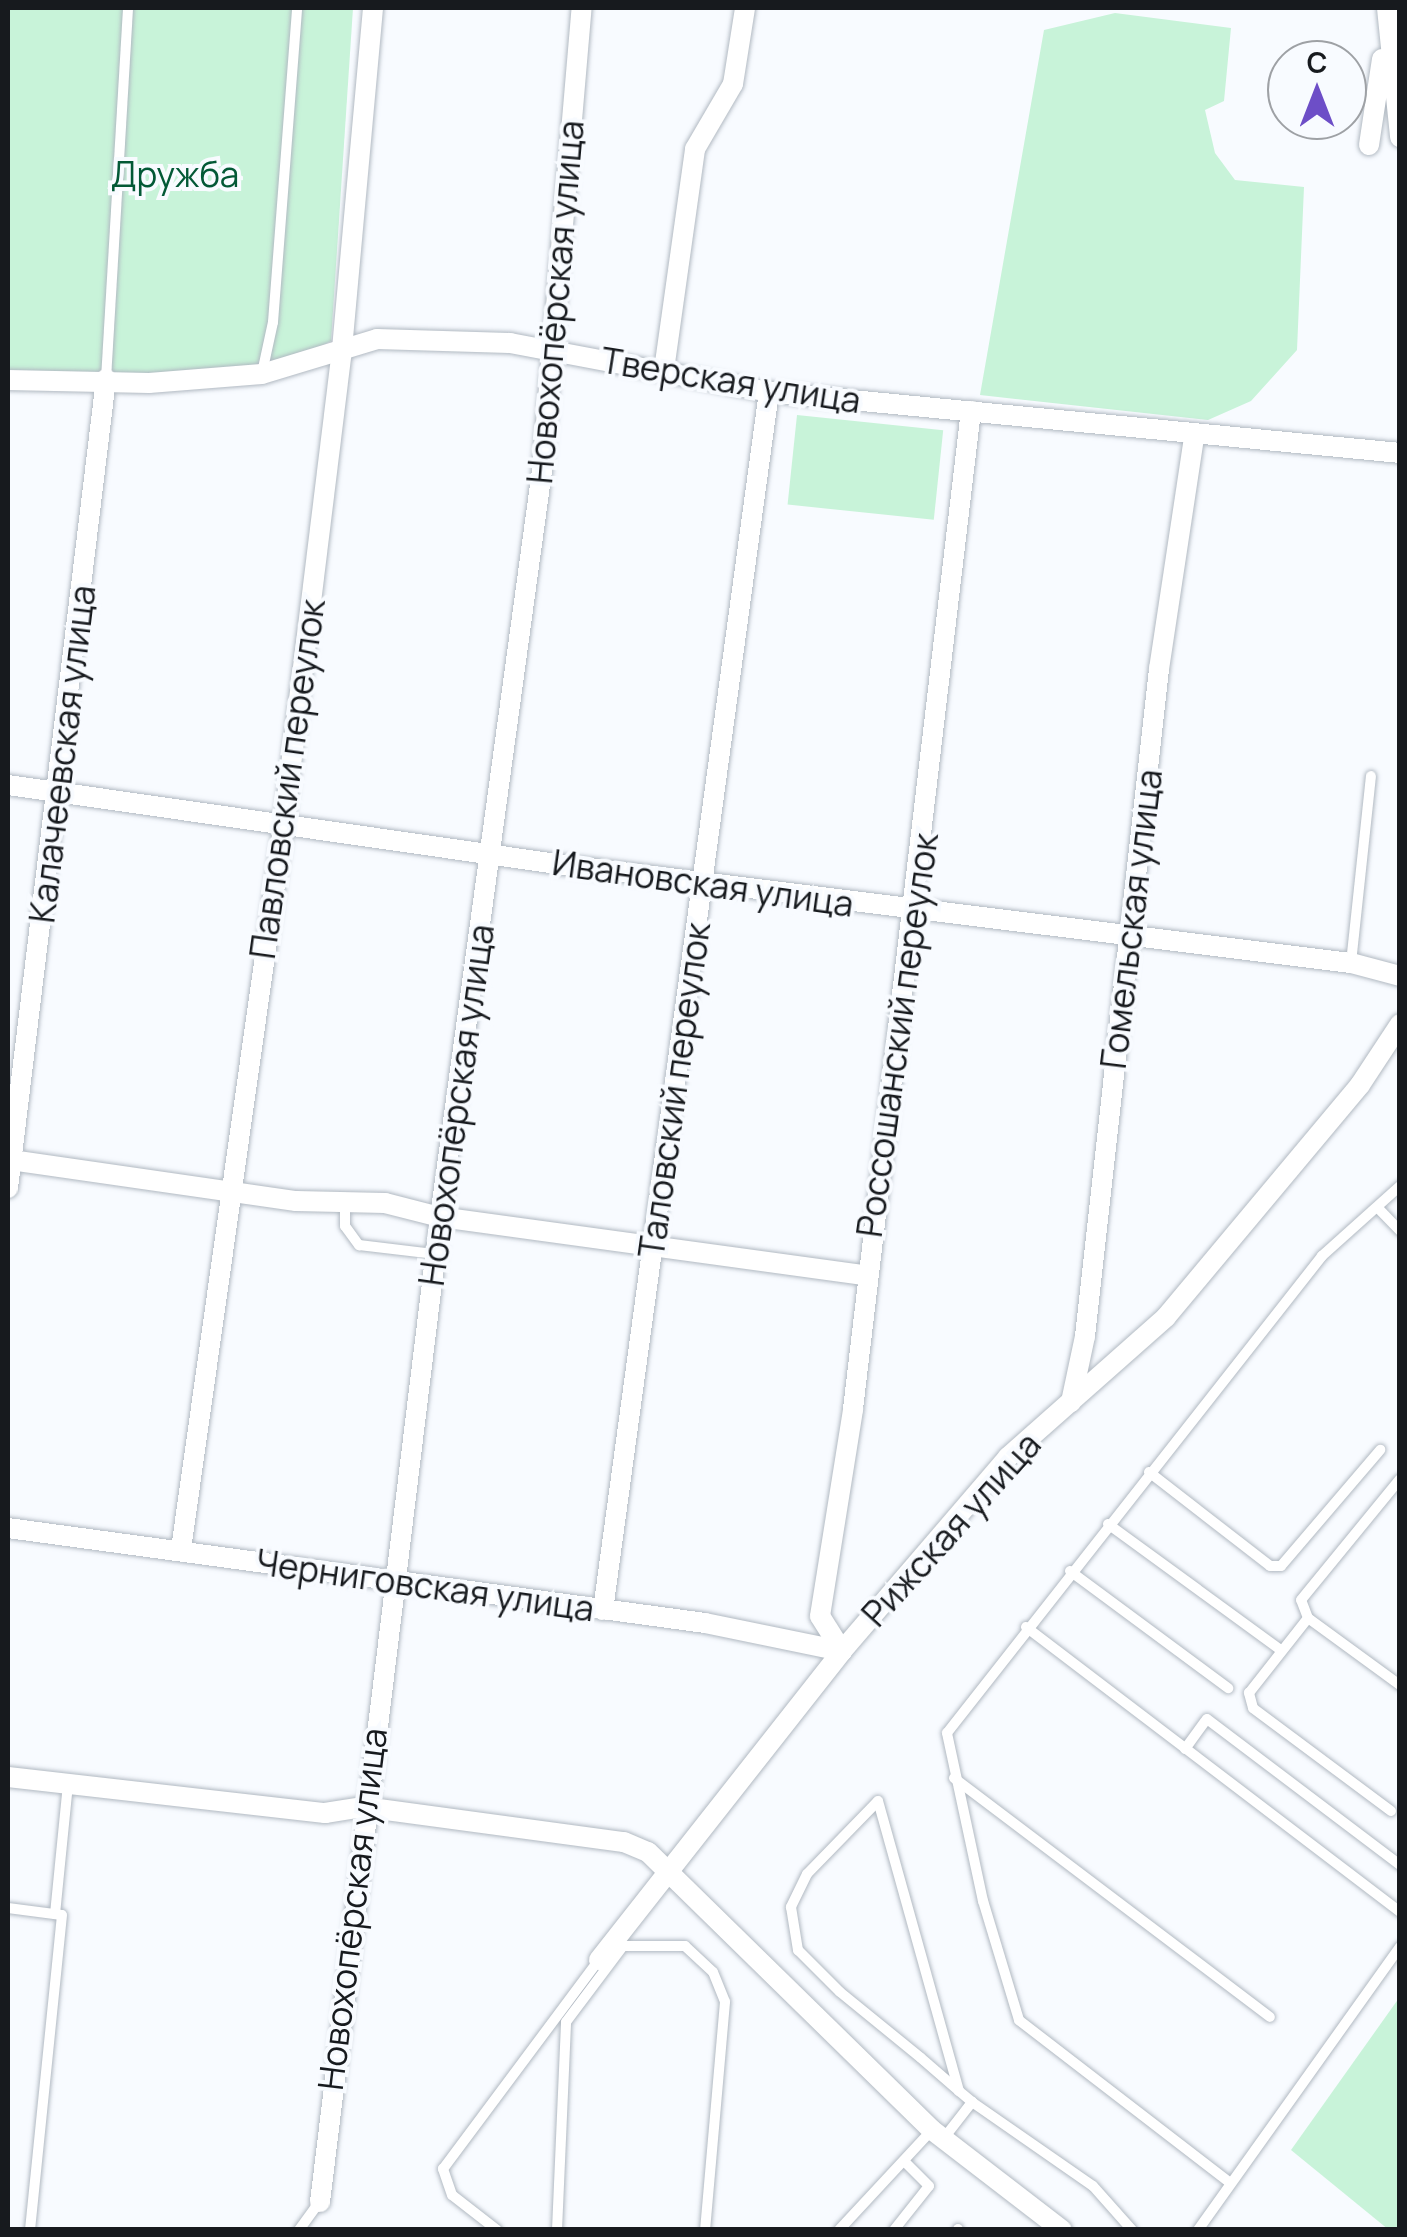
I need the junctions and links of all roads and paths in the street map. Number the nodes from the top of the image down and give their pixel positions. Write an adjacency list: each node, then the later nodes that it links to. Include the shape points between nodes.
1 (128, 8): 13 (lane)
2 (297, 8): 12 (lane, via 273,322)
3 (373, 8): 9 (street, Павловский переулок)
4 (582, 8): 10 (street, Новохопёрская улица)
5 (745, 8): 11 (street, via 733,84 695,149)
6 (1387, 17): 7 (street); 8 (street)
7 (1400, 137)
8 (1369, 144)
9 (342, 350): 10 (street, Тверская улица, via 376,339 510,343); 12 (street, Тверская улица); 22 (street, Павловский переулок)
10 (550, 352): 11 (street, Тверская улица); 23 (street, Новохопёрская улица, via 542,470)
11 (664, 370): 15 (street, Тверская улица)
12 (262, 374): 13 (street, Тверская улица, via 150,383)
13 (106, 378): 14 (street, Тверская улица); 21 (street, Калачеевская улица)
14 (8, 380)
15 (770, 392): 16 (street, Тверская улица); 24 (street, Таловский переулок)
16 (971, 411): 17 (street, Тверская улица); 25 (street, Россошанский переулок)
17 (1194, 437): 18 (street, Тверская улица); 26 (street, Гомельская улица, via 1159,669)
18 (1400, 453)
19 (1371, 776): 27 (lane)
20 (8, 785): 21 (street, Ивановская улица)
21 (58, 796): 22 (street, Ивановская улица); 30 (street, Калачеевская улица)
22 (284, 822): 23 (street, Ивановская улица); 33 (street, Павловский переулок)
23 (491, 852): 24 (street, Ивановская улица); 36 (street, Новохопёрская улица)
24 (703, 880): 25 (street, Ивановская улица); 38 (street, Таловский переулок)
25 (914, 911): 26 (street, Ивановская улица); 40 (street, Россошанский переулок)
26 (1132, 933): 27 (street, Ивановская улица); 41 (street, Гомельская улица)
27 (1351, 962): 28 (street, Ивановская улица)
28 (1400, 976)
29 (1400, 1024): 41 (street, Рижская улица, via 1360,1086 1230,1244 1166,1317)
30 (11, 1160): 32 (street, Калачеевская улица); 33 (street)
31 (1400, 1186): 35 (lane)
32 (8, 1188)
33 (229, 1193): 34 (street); 47 (street, Павловский переулок)
34 (346, 1202): 36 (street); 39 (lane, via 346,1226 360,1245)
35 (1378, 1208): 37 (lane); 43 (lane, via 1322,1256)
36 (440, 1217): 38 (street); 39 (street, Новохопёрская улица)
37 (1400, 1231)
38 (652, 1244): 40 (street); 50 (street, Таловский переулок)
39 (435, 1254): 49 (street, Новохопёрская улица)
40 (865, 1275): 54 (street, Россошанский переулок, via 820,1616)
41 (1071, 1402): 54 (street, Рижская улица, via 1008,1457)
42 (1380, 1450): 43 (lane, via 1281,1566 1270,1566)
43 (1149, 1472): 45 (lane)
44 (1400, 1479): 51 (lane, via 1301,1600)
45 (1108, 1524): 48 (lane); 53 (lane)
46 (8, 1528): 47 (street, Черниговская улица)
47 (181, 1548): 49 (street, Черниговская улица)
48 (1070, 1571): 52 (lane); 56 (lane)
49 (394, 1586): 50 (street, Черниговская улица); 61 (street, Новохопёрская улица)
50 (602, 1610): 54 (street, Черниговская улица)
51 (1308, 1618): 53 (lane); 55 (lane)
52 (1026, 1627): 57 (lane); 59 (lane, via 947,1733)
53 (1282, 1651): 62 (lane, via 1249,1693 1253,1708)
54 (842, 1652): 64 (street, Рижская улица)
55 (1400, 1685)
56 (1228, 1688)
57 (1185, 1749): 63 (lane, via 1207,1719); 66 (lane)
58 (8, 1777): 60 (street)
59 (953, 1777): 70 (lane); 75 (lane, via 1019,2020)
60 (68, 1782): 61 (street, via 324,1813); 67 (lane)
61 (364, 1807): 64 (street, via 624,1842); 76 (street, Новохопёрская улица)
62 (1391, 1811)
63 (1400, 1866)
64 (668, 1867): 69 (street, Рижская улица); 73 (street, via 695,1901)
65 (8, 1908): 67 (lane)
66 (1400, 1912)
67 (55, 1914): 77 (lane, via 62,1915)
68 (1400, 1947): 75 (lane)
69 (599, 1960): 79 (lane, via 443,2169 452,2195)
70 (1270, 2017)
71 (959, 2091): 71 (lane, via 798,1950 792,1907 807,1874 878,1801); 72 (lane)
72 (972, 2102): 73 (lane); 85 (lane, via 1092,2186)
73 (938, 2135): 74 (lane); 84 (street)
74 (904, 2161): 82 (lane); 83 (lane, via 929,2186)
75 (1229, 2182): 86 (lane)
76 (320, 2202): 78 (lane)
77 (30, 2230)
78 (299, 2230)
79 (498, 2230)
80 (557, 2230): 81 (lane, via 566,2022 623,1946 685,1946 714,1972 725,2002)
81 (705, 2230)
82 (839, 2230)
83 (894, 2230)
84 (1062, 2230)
85 (1132, 2230)
86 (1198, 2230)

